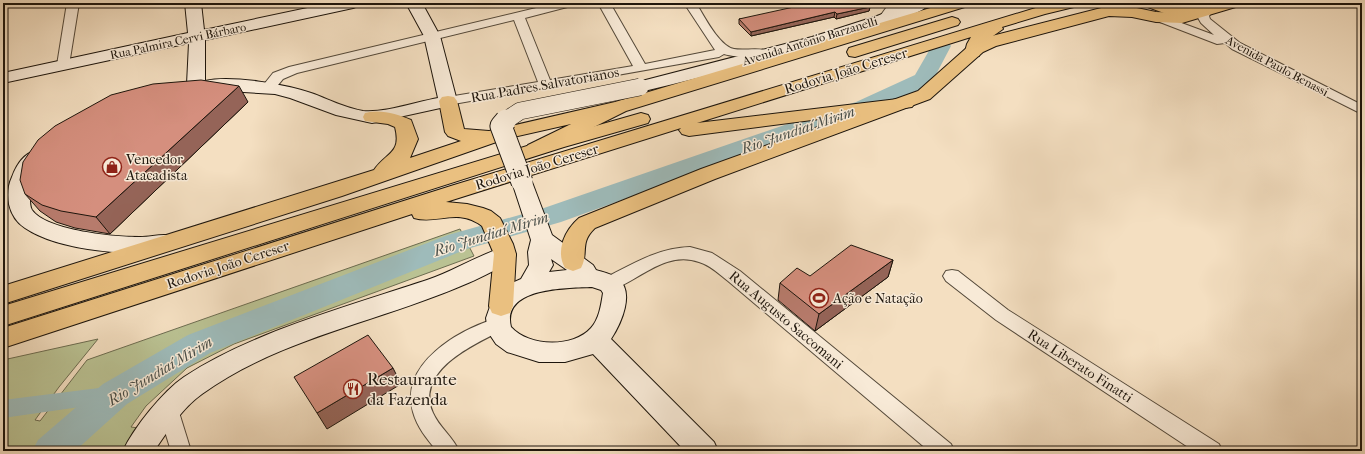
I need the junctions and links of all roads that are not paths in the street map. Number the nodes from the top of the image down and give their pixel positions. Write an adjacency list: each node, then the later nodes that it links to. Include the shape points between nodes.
1 (73, 3): 27 (street)
2 (193, 3): 21 (street)
3 (353, 3): 12 (street, Rua Palmira Cervi Bárbaro)
4 (414, 3): 20 (street)
5 (571, 3): 18 (street)
6 (604, 3): 28 (street)
7 (690, 3): 24 (street)
8 (890, 3): 19 (street, via 892,8)
9 (1025, 3): 17 (main road, Rodovia João Cereser)
10 (1073, 3): 15 (main road, Rodovia João Cereser)
11 (1234, 3): 13 (main road)
12 (307, 8): 21 (street, Rua Palmira Cervi Bárbaro)
13 (1210, 8): 16 (main road); 23 (street, Avenida Paulo Benassi, via 1203,16 1205,21)
14 (919, 10): 17 (main road); 19 (street, Avenida Antônio Barzanelli); 35 (main road)
15 (1041, 10): 17 (main road, Rodovia João Cereser); 25 (main road, via 987,32 974,43)
16 (1165, 12): 23 (street); 23 (street); 25 (main road, via 1109,11 1001,39)
17 (964, 14): 22 (main road, Rodovia João Cereser)
18 (518, 15): 20 (street); 31 (street)
19 (884, 18): 26 (street, Avenida Antônio Barzanelli)
20 (432, 36): 32 (street, via 293,70 278,76); 33 (street)
21 (197, 37): 27 (street, Rua Palmira Cervi Bárbaro); 32 (street, Rua Padres Salvatorianos, via 189,85)
22 (912, 43): 39 (main road, Rodovia João Cereser); 41 (main road, Rodovia João Cereser, via 678,108)
23 (1236, 46): 36 (street, Avenida Paulo Benassi)
24 (720, 51): 26 (street); 28 (street, Rua Padres Salvatorianos); 29 (street, via 707,66)
25 (973, 52): 34 (main road, via 924,95)
26 (770, 54): 29 (street, Avenida Antônio Barzanelli)
27 (63, 65): 30 (street, Rua Palmira Cervi Bárbaro)
28 (641, 68): 31 (street, Rua Padres Salvatorianos)
29 (696, 73): 43 (street, Avenida Antônio Barzanelli, bridge, via 640,87 520,110 509,117 501,126)
30 (3, 78)
31 (546, 85): 33 (street, Rua Padres Salvatorianos)
32 (268, 88): 37 (street, Rua Padres Salvatorianos, via 294,93 346,114)
33 (448, 101): 37 (street, Rua Padres Salvatorianos); 38 (main road, via 455,132 479,137)
34 (897, 104): 39 (main road); 46 (main road, via 715,171 587,223 579,229 573,240)
35 (619, 107): 38 (main road); 41 (main road)
36 (1362, 110)
37 (372, 117): 42 (main road, via 392,119 404,124 408,139 404,154)
38 (500, 134): 42 (main road)
39 (632, 137): 48 (main road, Rodovia João Cereser)
40 (48, 144): 44 (street, via 26,167 18,191 19,204 25,216 41,228 66,236 141,245)
41 (526, 154): 54 (main road, Rodovia João Cereser)
42 (374, 177): 44 (main road)
43 (541, 237): 46 (street); 52 (street, via 541,265)
44 (177, 241): 53 (main road)
45 (504, 251): 48 (main road, via 490,221 479,214 463,211 428,211 312,247); 49 (street); 50 (main road)
46 (573, 262): 51 (street)
47 (952, 276): 64 (street, Rua Liberato Finatti, via 1002,315)
48 (186, 279): 56 (main road, Rodovia João Cereser)
49 (453, 280): 50 (street); 58 (street, via 301,333 247,355 192,386)
50 (502, 280): 55 (main road)
51 (601, 281): 52 (street, via 551,280); 57 (street, via 615,292 613,308 606,327); 63 (street, Rua Augusto Saccomani, via 672,254 702,256 734,276)
52 (530, 284): 55 (street, via 510,295)
53 (3, 295)
54 (3, 316)
55 (499, 316): 57 (street, via 506,338 534,351 557,353 578,349); 61 (street, via 460,342 427,372 422,382 422,409)
56 (3, 338)
57 (596, 340): 62 (street)
58 (168, 409): 59 (street); 60 (street)
59 (137, 451)
60 (181, 451)
61 (449, 451)
62 (704, 451)
63 (944, 451)
64 (1212, 451)

